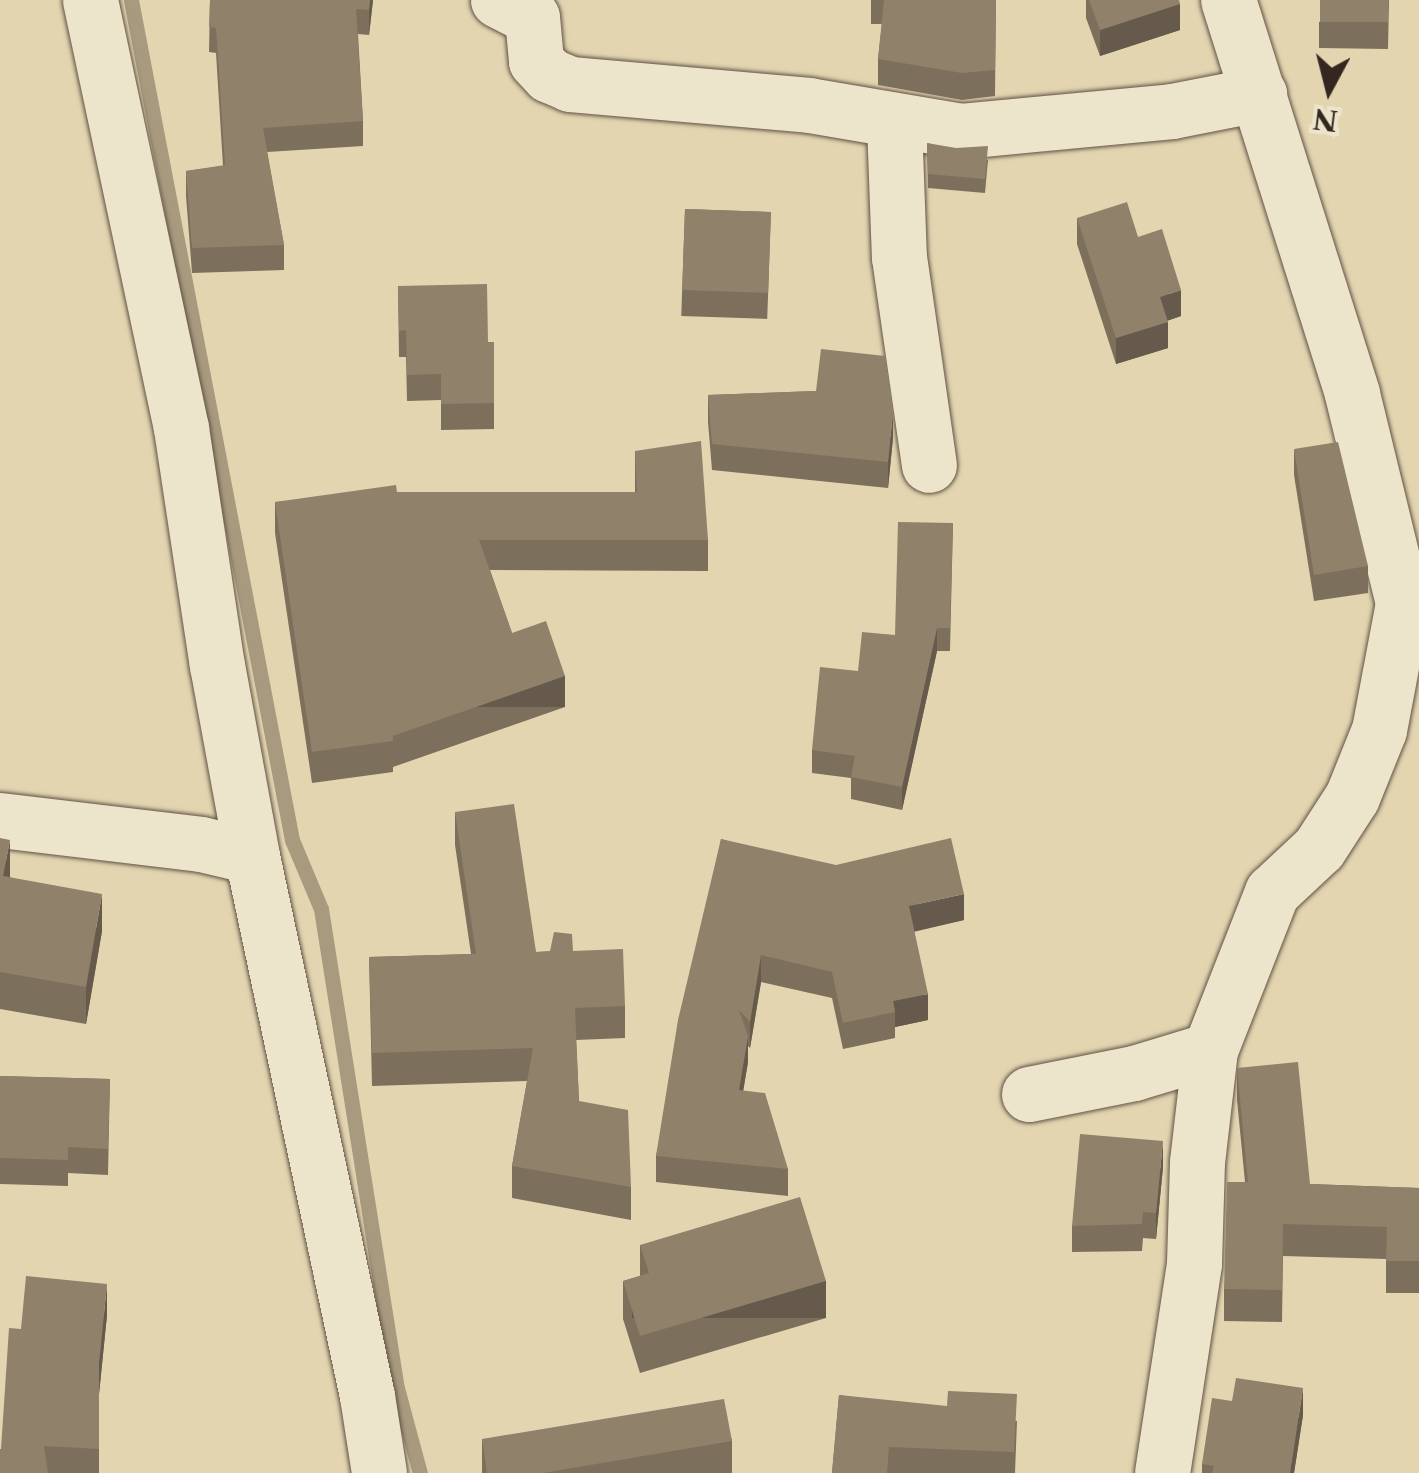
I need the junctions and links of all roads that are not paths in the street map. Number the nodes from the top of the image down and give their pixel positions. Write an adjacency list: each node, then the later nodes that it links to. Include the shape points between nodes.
1 (90, 0): 10 (street, via 181,428)
2 (498, 0): 5 (street, via 532,17 536,61 570,84 809,105)
3 (1228, 0): 4 (street)
4 (1259, 94): 5 (street, via 1172,110 960,131); 7 (street, via 1352,393)
5 (894, 123): 6 (street, via 899,257)
6 (930, 465)
7 (1400, 508): 8 (street)
8 (1411, 604): 11 (street, via 1378,730 1352,797 1319,848 1272,892)
9 (0, 820): 10 (street)
10 (252, 856): 13 (street)
11 (1210, 1050): 12 (street); 14 (street, via 1194,1263)
12 (1028, 1094)
13 (379, 1473)
14 (1162, 1473)

